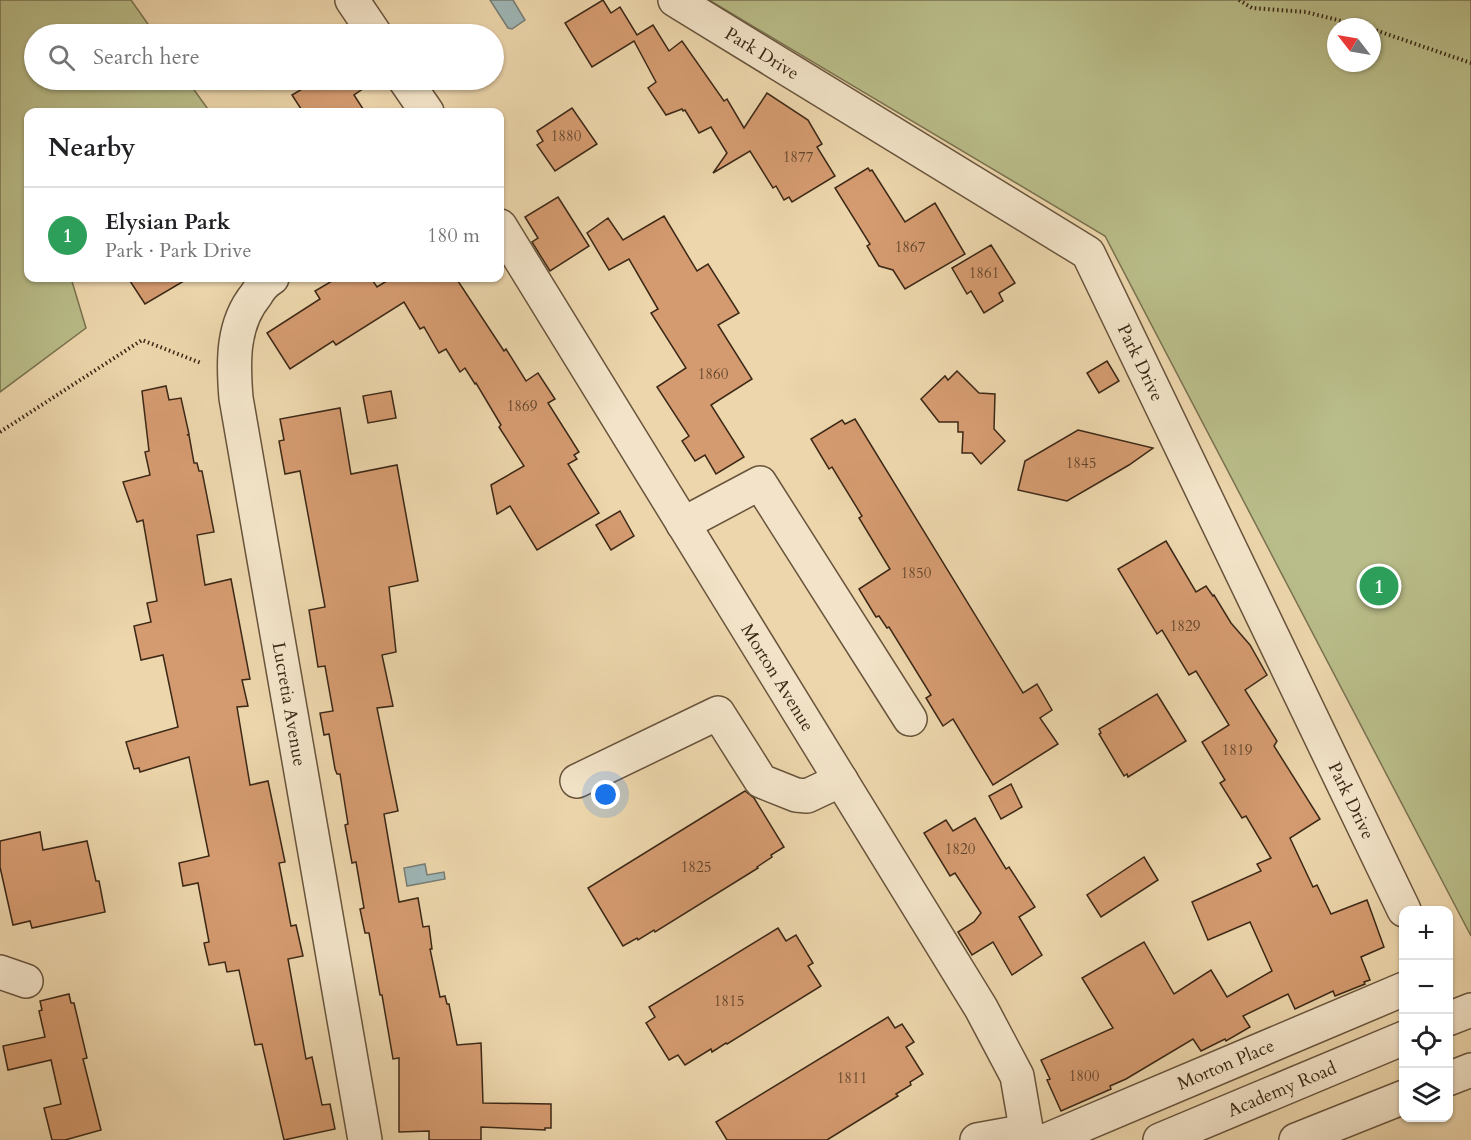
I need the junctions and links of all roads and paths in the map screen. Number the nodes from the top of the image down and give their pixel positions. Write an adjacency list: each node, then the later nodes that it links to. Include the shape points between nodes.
1 (352, 0): 5 (street)
2 (675, 0): 18 (street, Park Drive, via 1088,253)
3 (1239, 0): 4 (path, via 1252,8)
4 (1330, 18)
5 (368, 24)
6 (1381, 32): 7 (path)
7 (1471, 63)
8 (412, 90): 9 (street)
9 (424, 108)
10 (504, 233): 14 (street, Morton Avenue)
11 (265, 282): 27 (street, Lucretia Avenue, via 247,305 237,332 233,365 236,398)
12 (201, 363): 13 (path, via 142,340)
13 (0, 432)
14 (683, 525): 15 (street, via 760,483); 16 (street, Morton Avenue)
15 (910, 719)
16 (841, 780): 17 (street, via 807,796 761,781 718,713); 26 (street, Morton Avenue, via 981,1008 1017,1076)
17 (577, 781)
18 (1402, 906)
19 (1399, 991): 26 (street, Morton Place)
20 (1471, 1010): 21 (street)
21 (1453, 1017)
22 (1399, 1040): 29 (street, Academy Road)
23 (1471, 1070): 24 (street)
24 (1453, 1077)
25 (1399, 1099): 30 (street)
26 (1034, 1137): 28 (street, Morton Place)
27 (365, 1140)
28 (977, 1140)
29 (1160, 1140)
30 (1296, 1140)

